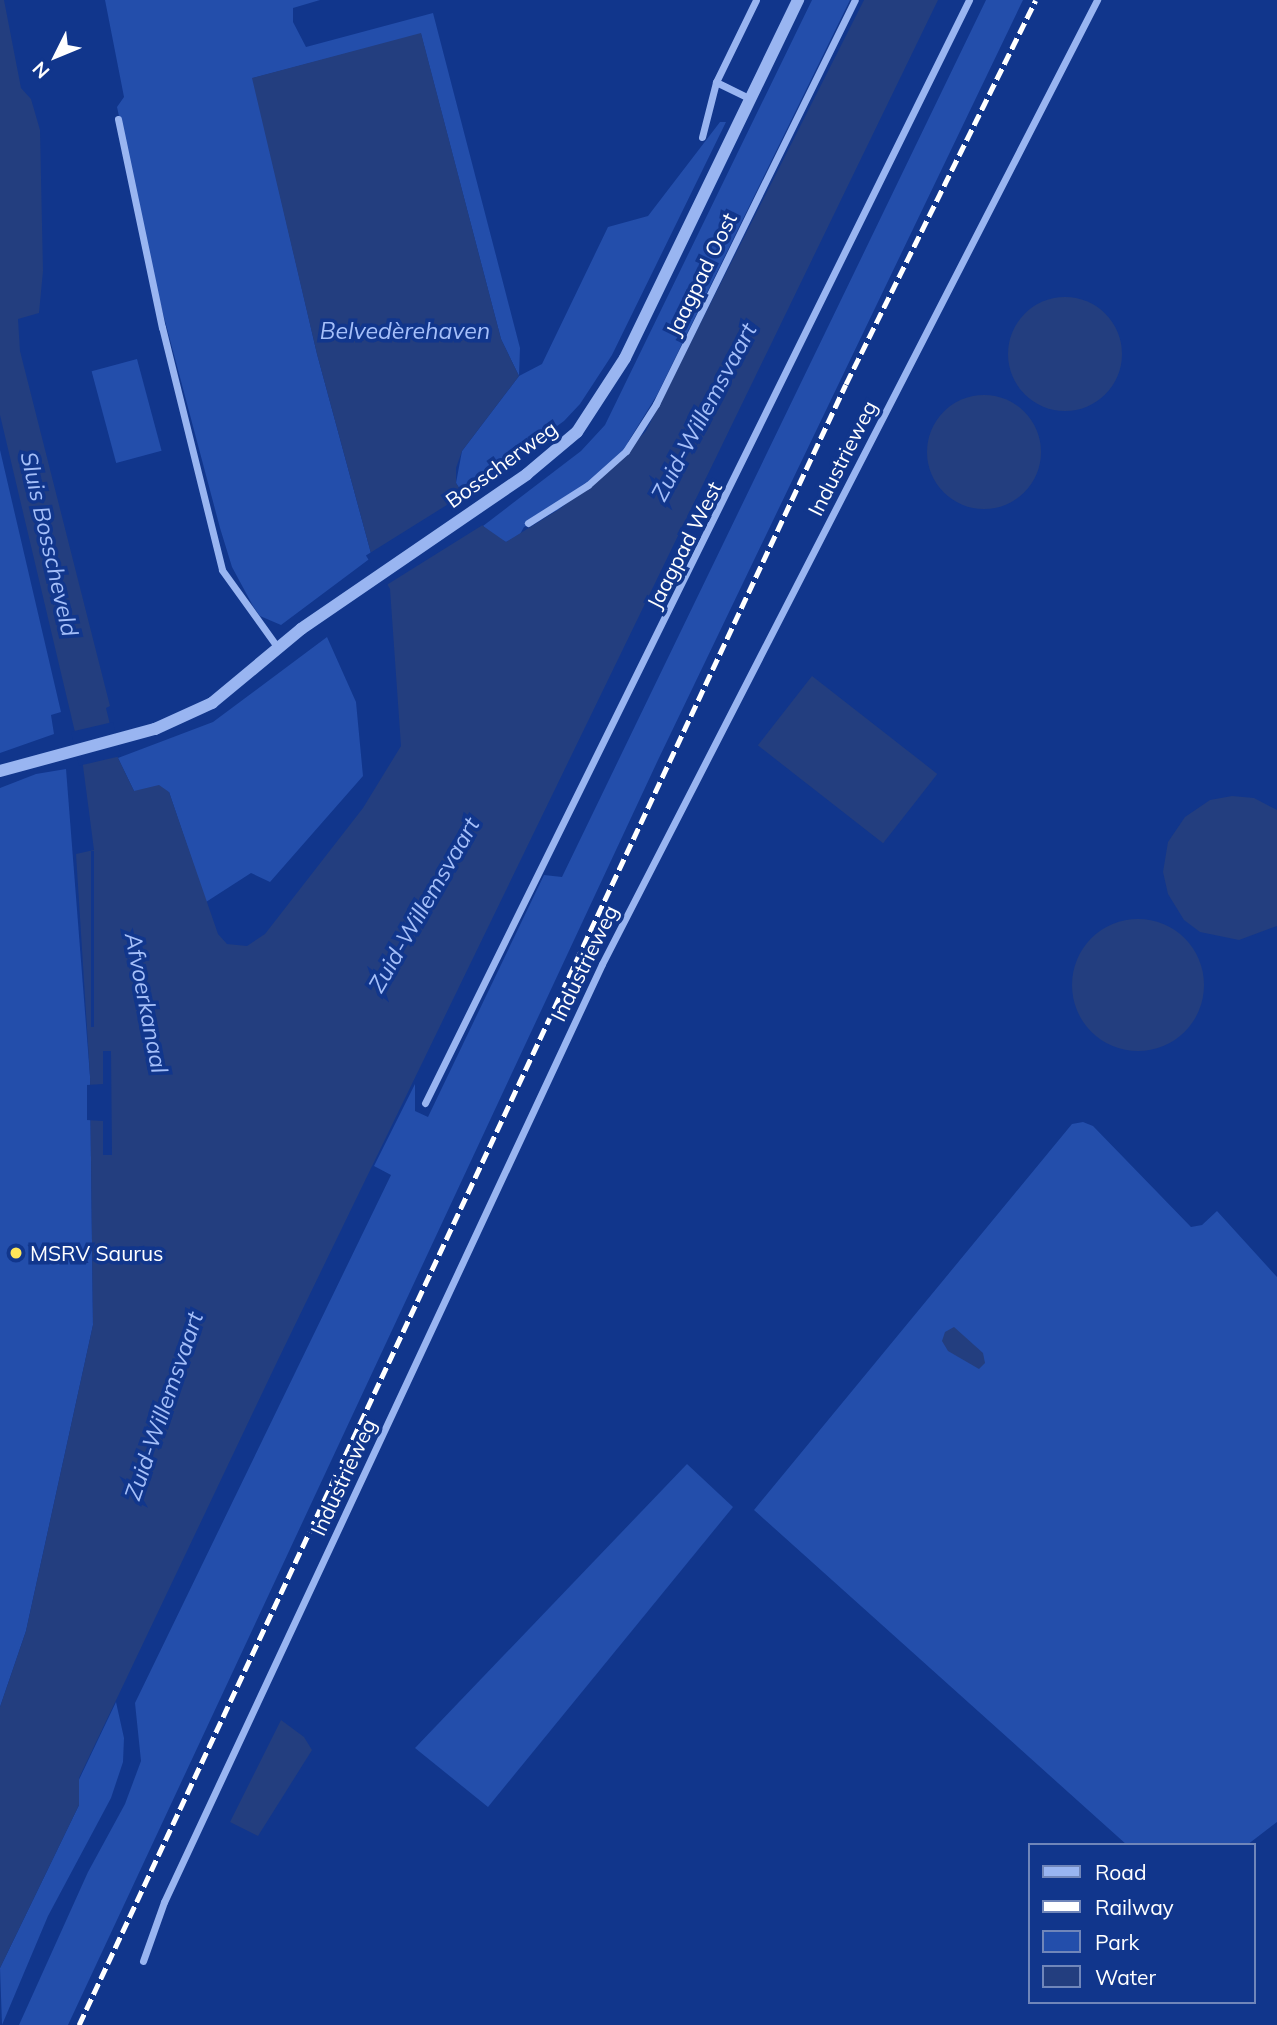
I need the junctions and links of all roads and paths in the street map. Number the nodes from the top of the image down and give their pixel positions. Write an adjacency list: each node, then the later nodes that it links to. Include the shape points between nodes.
1 (756, 0): 6 (street)
2 (798, 0): 7 (street, Bosscherweg)
3 (855, 0): 10 (street, Jaagpad Oost, via 656,404 626,451 569,499)
4 (969, 0): 13 (street, Jaagpad West)
5 (1097, 0): 14 (street, Industrieweg, via 608,953 164,1902)
6 (716, 82): 7 (street); 9 (street)
7 (752, 99): 11 (street, Bosscherweg, via 654,302 597,407 555,452)
8 (118, 119): 11 (street, via 162,327 222,570 231,589)
9 (702, 137)
10 (528, 523)
11 (278, 648): 12 (street, Bosscherweg, via 205,707 168,725)
12 (0, 771)
13 (425, 1103)
14 (143, 1961)

